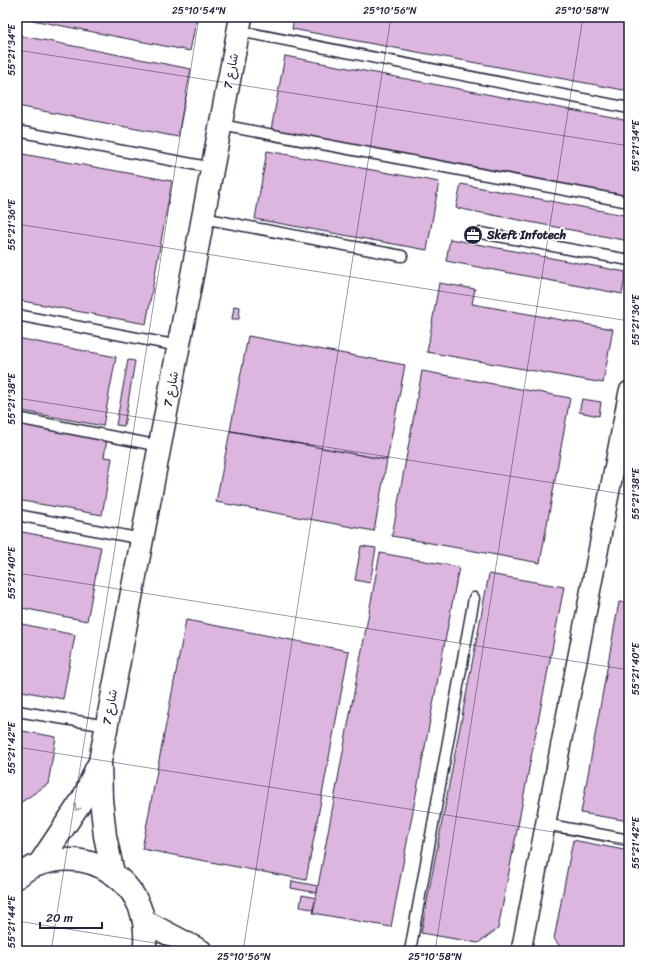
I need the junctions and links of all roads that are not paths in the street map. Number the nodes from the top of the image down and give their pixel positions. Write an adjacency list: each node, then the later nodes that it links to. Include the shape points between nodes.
1 (240, 24): 2 (lane); 3 (street, شارع 7)
2 (629, 108)
3 (221, 125): 5 (street, شارع 7); 6 (lane)
4 (17, 131): 5 (lane)
5 (213, 168): 7 (street, شارع 7)
6 (629, 202)
7 (203, 218): 9 (lane); 12 (street, شارع 7)
8 (480, 233): 10 (lane)
9 (402, 256)
10 (629, 260)
11 (17, 315): 12 (lane)
12 (179, 346): 15 (street, شارع 7)
13 (629, 391): 22 (street)
14 (17, 418): 15 (lane)
15 (160, 446): 17 (street, شارع 7)
16 (17, 515): 17 (lane)
17 (142, 539): 20 (street, شارع 7)
18 (474, 598): 30 (lane)
19 (17, 711): 20 (lane)
20 (107, 726): 21 (street, شارع 7)
21 (100, 761): 24 (street, شارع 7, one-way to 24, via 84,797); 25 (street, شارع 7, via 100,799)
22 (546, 824): 23 (lane); 31 (street)
23 (629, 840)
24 (40, 863): 25 (street, via 65,858 90,862); 26 (street)
25 (112, 873): 27 (street, via 131,891 138,902)
26 (17, 877)
27 (144, 921): 28 (street); 29 (street)
28 (144, 951)
29 (201, 951)
30 (410, 951)
31 (521, 951)

